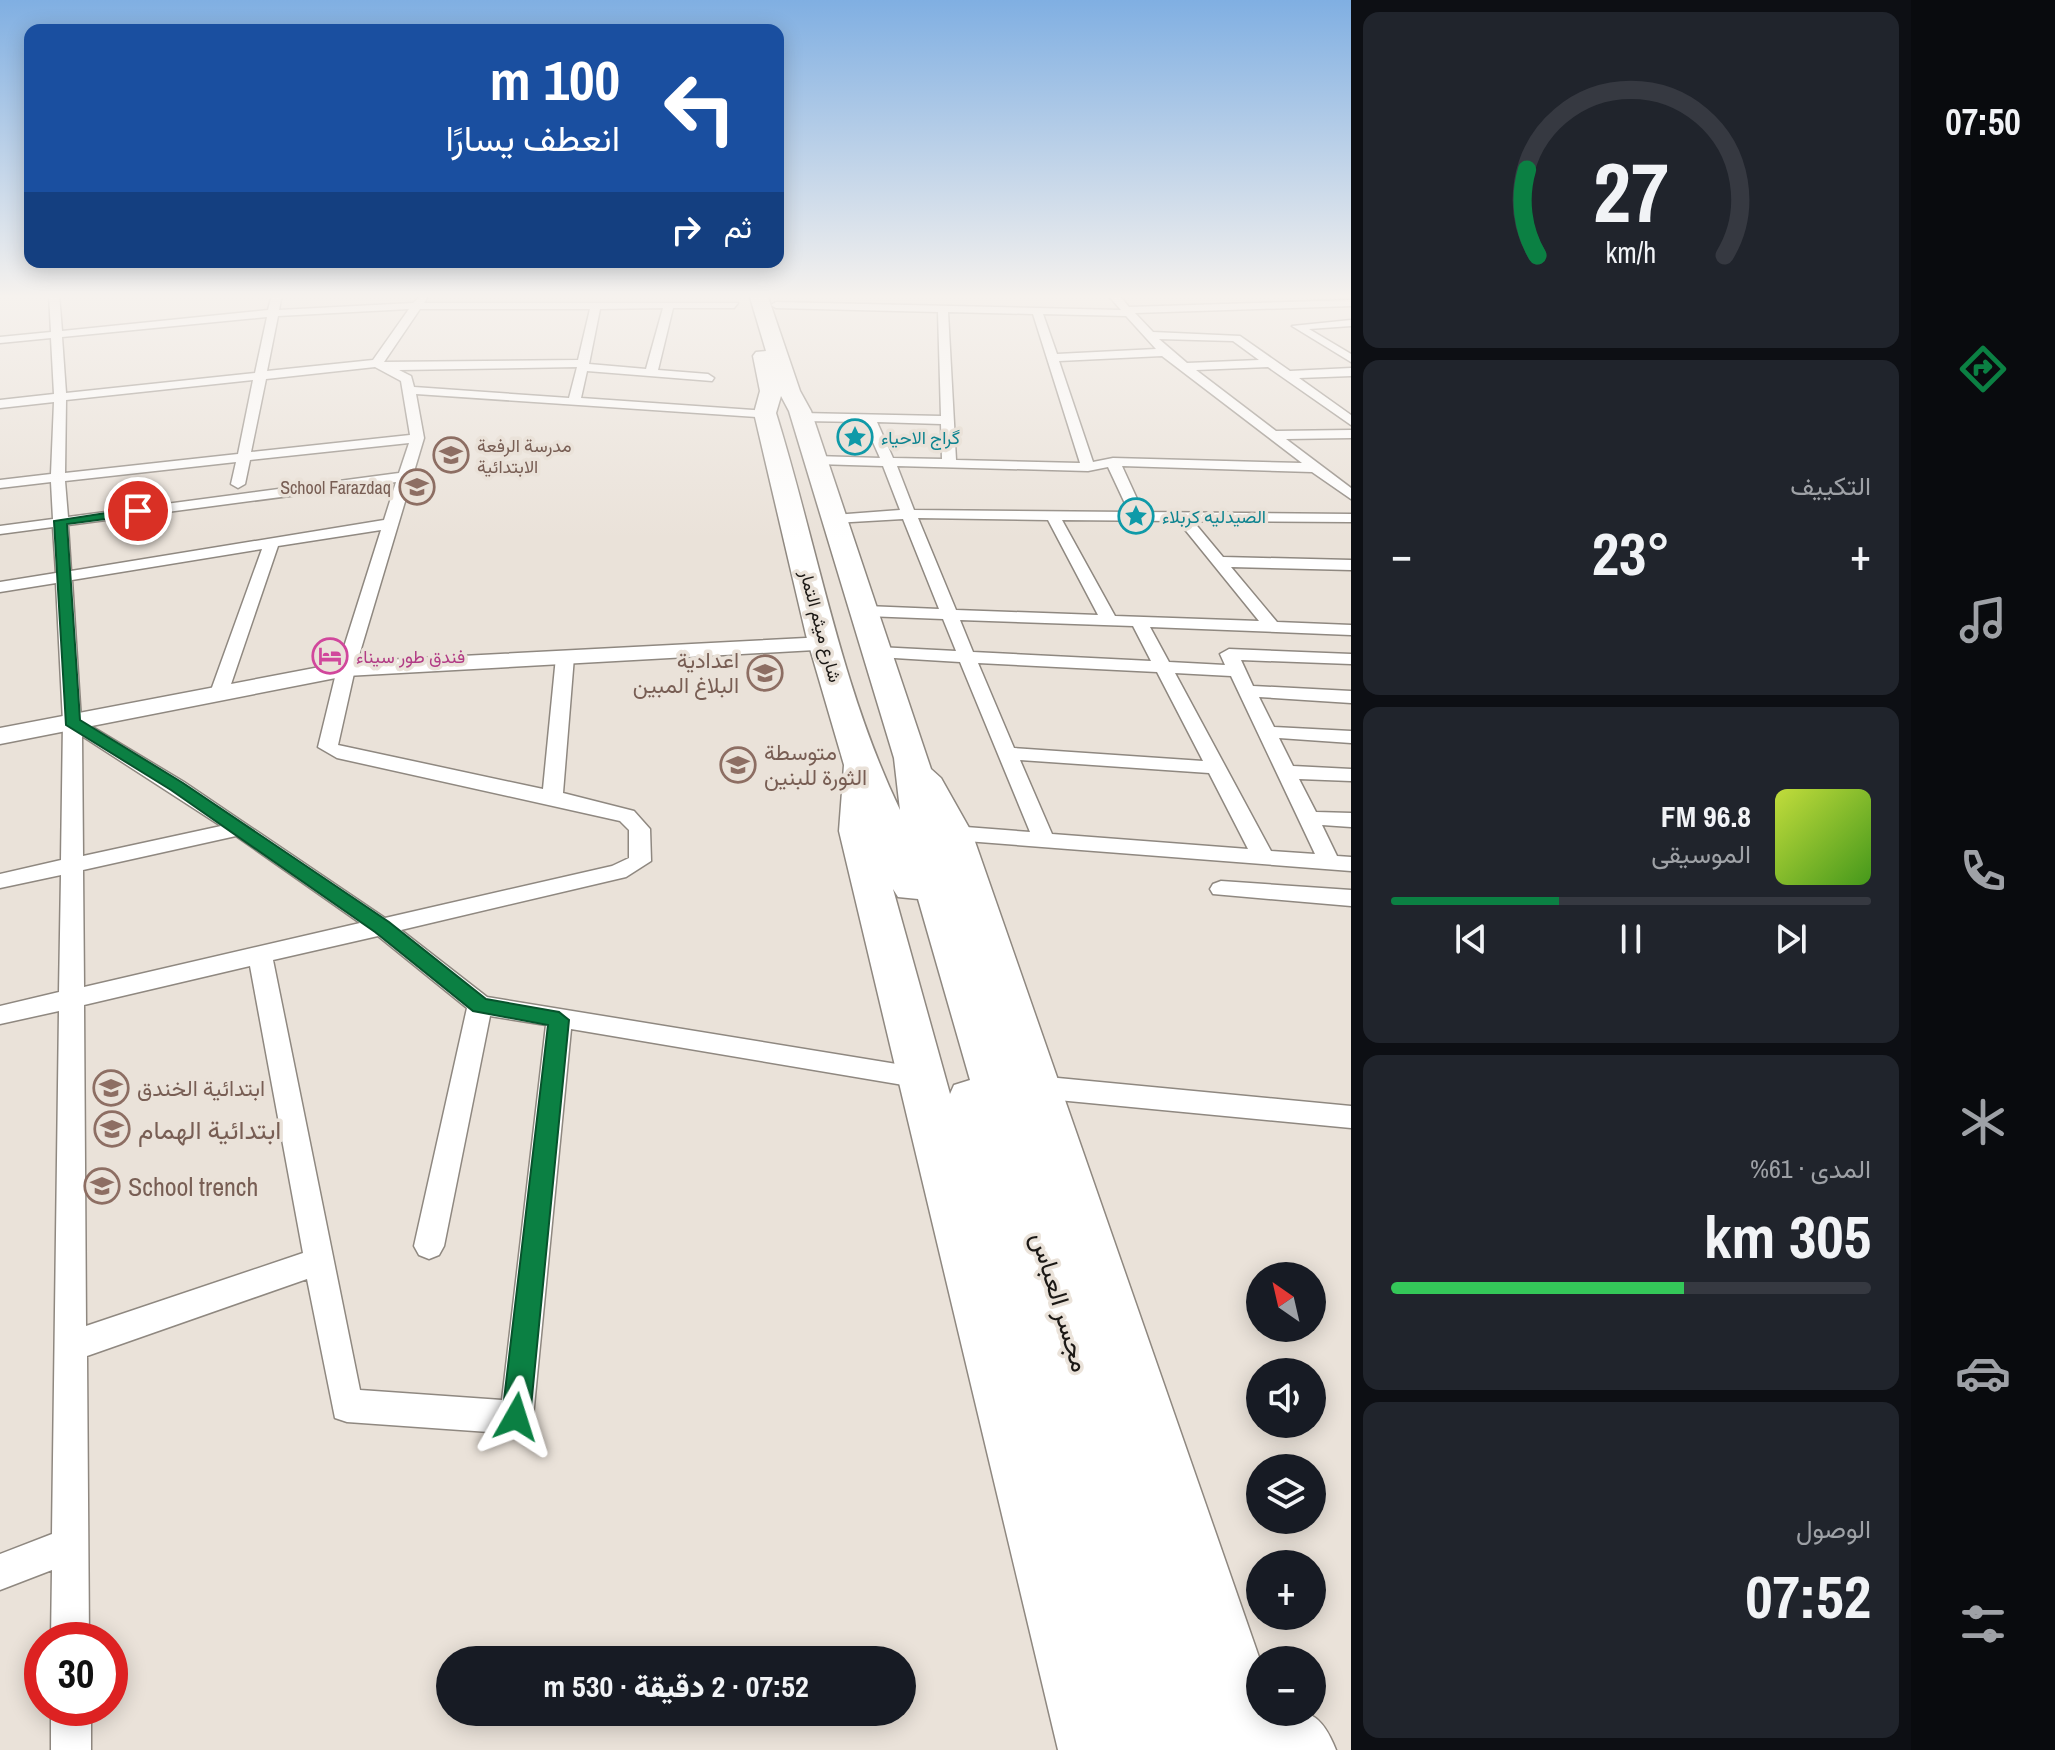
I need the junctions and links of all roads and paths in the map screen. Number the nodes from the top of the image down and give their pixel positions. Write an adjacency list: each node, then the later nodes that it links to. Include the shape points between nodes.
1 (260, 375): 26 (street)
2 (58, 376): 16 (street)
3 (254, 376): 16 (street)
4 (401, 376): 15 (street)
5 (581, 376): 17 (street)
6 (681, 376): 14 (street)
7 (752, 376): 19 (highway, via 755,391)
8 (769, 376): 19 (highway)
9 (796, 376): 19 (highway, via 802,392)
10 (944, 376): 21 (street)
11 (1059, 376): 31 (street)
12 (1194, 376): 24 (street)
13 (1289, 376): 22 (street)
14 (708, 378)
15 (409, 390): 17 (street); 25 (street)
16 (60, 398): 18 (street); 33 (street)
17 (575, 400): 19 (street)
18 (0, 404)
19 (782, 406): 20 (street); 27 (highway, شارع ميثم التمار); 58 (highway, شارع ميثم التمار)
20 (869, 419): 21 (street); 28 (street)
21 (945, 420): 30 (street)
22 (1351, 421)
23 (1351, 434): 24 (street)
24 (1271, 435): 32 (street)
25 (417, 438): 26 (street); 34 (street)
26 (244, 455): 33 (street); 36 (street)
27 (816, 460): 28 (street); 43 (highway, شارع ميثم التمار)
28 (890, 462): 30 (street); 38 (street)
29 (1113, 462): 31 (street); 32 (street); 40 (street)
30 (949, 463): 31 (street)
31 (1088, 467)
32 (1316, 468): 37 (street)
33 (58, 476): 35 (street); 44 (street)
34 (404, 477): 44 (street); 45 (street)
35 (0, 484)
36 (238, 484)
37 (1351, 495)
38 (907, 514): 39 (street); 43 (street); 53 (street)
39 (1054, 518): 40 (street); 54 (street)
40 (1139, 518): 41 (street)
41 (1183, 518): 42 (street); 48 (street)
42 (1351, 518)
43 (834, 519): 52 (highway, شارع ميثم التمار)
44 (60, 521): 46 (street); 50 (street)
45 (388, 524): 47 (street); 64 (street)
46 (0, 530)
47 (272, 542): 50 (street); 67 (street)
48 (1219, 562): 49 (street); 56 (street)
49 (1351, 565)
50 (64, 576): 51 (street); 69 (street)
51 (0, 587)
52 (866, 611): 53 (street); 59 (highway, شارع ميثم التمار)
53 (949, 615): 54 (street); 60 (street)
54 (1110, 621): 55 (street)
55 (1139, 622): 56 (street); 63 (street)
56 (1272, 627): 57 (street)
57 (1351, 630)
58 (825, 644): 61 (main road); 74 (highway, شارع ميثم التمار)
59 (878, 652): 60 (street); 83 (highway, شارع ميثم التمار, via 912,758)
60 (965, 656): 63 (street); 73 (street)
61 (565, 657): 64 (main road); 78 (street)
62 (1351, 659): 65 (street, via 1229,654)
63 (1163, 667): 65 (street); 75 (street)
64 (346, 669): 67 (main road); 78 (street, via 328,747)
65 (1237, 671): 66 (street)
66 (1247, 691): 68 (street); 70 (street)
67 (219, 693): 69 (main road)
68 (1351, 697)
69 (72, 722): 71 (main road); 81 (street); 86 (street)
70 (1267, 732): 72 (street); 76 (street)
71 (0, 736)
72 (1351, 737)
73 (1007, 753): 75 (street); 82 (street)
74 (860, 759): 83 (highway, شارع ميثم التمار); 96 (highway, via 858,831)
75 (1217, 768): 84 (street)
76 (1286, 772): 77 (street); 79 (street)
77 (1351, 775)
78 (552, 797): 90 (street, via 627,816 639,829 640,861 618,872)
79 (1308, 818): 80 (street); 85 (street)
80 (1351, 820)
81 (239, 829): 86 (street); 90 (street)
82 (1044, 841): 83 (street); 84 (street)
83 (926, 846): 97 (highway); 109 (highway, مجسر العباس); 110 (highway, مجسر العباس)
84 (1265, 860): 85 (street)
85 (1340, 864)
86 (72, 865): 87 (street); 92 (street)
87 (0, 881)
88 (1221, 889): 89 (street)
89 (1351, 898)
90 (382, 927): 91 (street); 93 (street)
91 (260, 955): 92 (street); 100 (street)
92 (72, 998): 94 (street); 101 (street)
93 (480, 1005): 95 (street); 99 (street)
94 (0, 1015)
95 (559, 1020): 96 (street); 100 (street, via 516,1417 347,1406)
96 (921, 1078): 107 (highway)
97 (1037, 1087): 98 (street); 105 (highway)
98 (1351, 1117)
99 (429, 1246)
100 (320, 1261): 101 (street)
101 (71, 1346): 102 (street)
102 (70, 1545): 103 (street); 104 (street)
103 (0, 1572)
104 (70, 1622)
105 (1225, 1657): 111 (highway); 112 (highway, via 1252,1705)
106 (71, 1726): 108 (street)
107 (1087, 1735)
108 (71, 1750)
109 (1155, 1750)
110 (1198, 1750)
111 (1255, 1750)
112 (1300, 1750)

